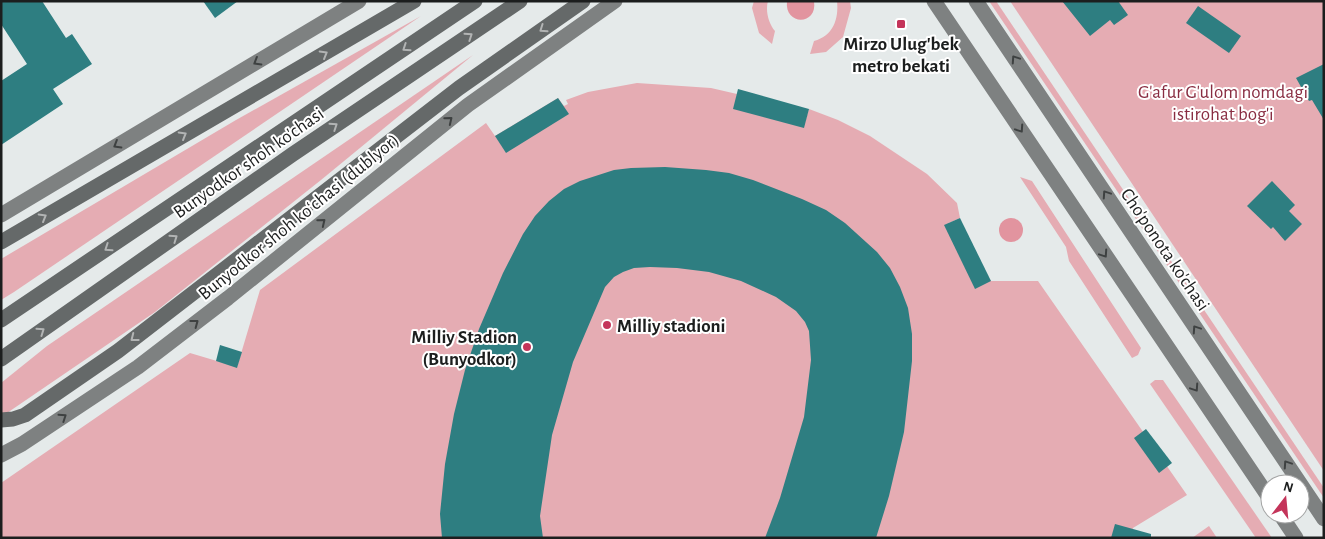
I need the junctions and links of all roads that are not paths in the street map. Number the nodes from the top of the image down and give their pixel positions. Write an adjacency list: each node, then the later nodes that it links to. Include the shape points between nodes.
1 (359, 1): 9 (main road, one-way to 9)
2 (414, 1): 10 (main road, one-way to 2)
3 (476, 1): 11 (main road, Bunyodkor shoh ko'chasi, one-way to 11)
4 (520, 1): 12 (main road, Bunyodkor shoh ko'chasi, one-way to 4, via 293,154)
5 (582, 1): 13 (main road, one-way to 13, via 459,88 118,351 25,415)
6 (614, 1): 14 (main road, Bunyodkor shoh koʻchasi (dublyor), one-way to 6, via 138,367 468,105)
7 (934, 1): 15 (main road, one-way to 15)
8 (976, 1): 16 (main road, Cho'ponota ko'chasi, one-way to 8)
9 (1, 215)
10 (1, 242)
11 (1, 320)
12 (1, 359)
13 (1, 420)
14 (1, 455)
15 (1260, 484)
16 (1324, 519)
17 (1287, 524): 18 (main road)
18 (1296, 538)

